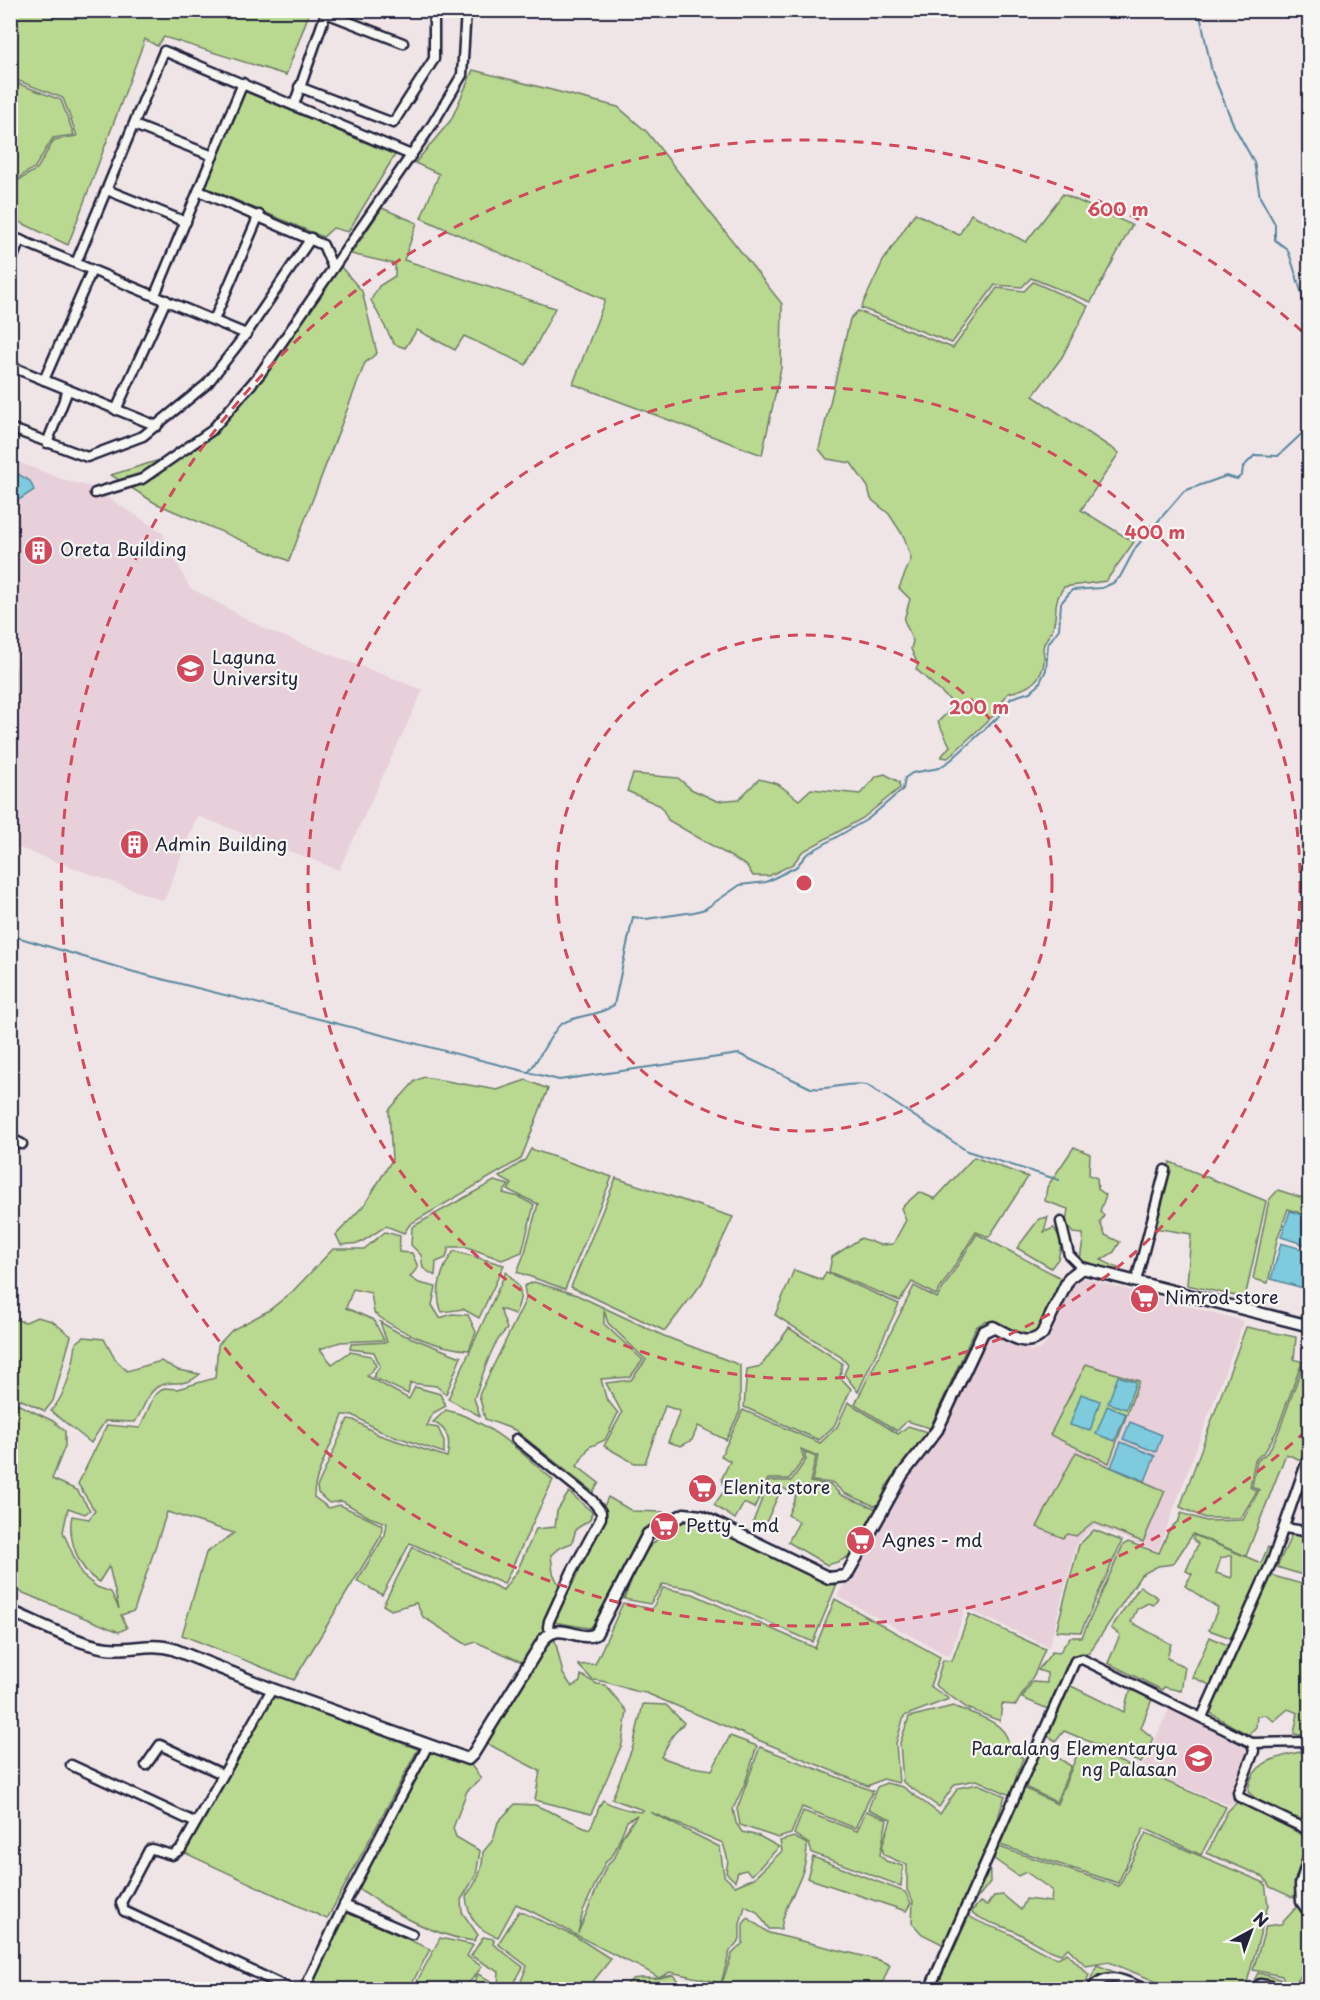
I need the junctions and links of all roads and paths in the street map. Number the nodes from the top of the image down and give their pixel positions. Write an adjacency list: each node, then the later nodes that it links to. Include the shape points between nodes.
1 (434, 10): 6 (street, via 434,59 393,123)
2 (466, 10): 9 (street, via 462,75)
3 (327, 12): 4 (street); 6 (street)
4 (403, 43)
5 (243, 83): 7 (street); 8 (street, via 164,51); 10 (street)
6 (299, 87): 7 (street)
7 (294, 105): 9 (street)
8 (134, 124): 10 (street); 11 (street)
9 (411, 155): 20 (street)
10 (213, 156): 12 (street)
11 (107, 190): 14 (street); 18 (street)
12 (198, 191): 13 (street); 14 (street)
13 (259, 215): 16 (street); 24 (street)
14 (186, 222): 22 (street)
15 (10, 236): 17 (street)
16 (311, 238): 20 (street, via 323,245); 25 (street)
17 (20, 240): 18 (street); 19 (street)
18 (76, 263): 21 (street)
19 (10, 264)
20 (333, 268): 33 (street, via 260,374 211,431 142,479)
21 (92, 270): 22 (street); 27 (street)
22 (155, 295): 23 (street)
23 (166, 300): 24 (street); 29 (street)
24 (214, 320): 25 (street)
25 (246, 334): 30 (street, via 207,384)
26 (10, 366): 27 (street)
27 (44, 380): 28 (street)
28 (68, 390): 29 (street); 32 (street)
29 (116, 410): 30 (street)
30 (157, 426): 32 (street, via 143,436 87,457)
31 (10, 428): 32 (street)
32 (47, 443)
33 (95, 493)
34 (10, 1138): 35 (street)
35 (22, 1144)
36 (1165, 1170): 39 (street)
37 (1060, 1222): 38 (street, via 1070,1254)
38 (1082, 1268): 39 (street); 46 (street, via 1069,1278 1035,1341 1026,1342 993,1327 983,1332 937,1430 902,1475 846,1576 830,1578 701,1516 684,1514 648,1534 596,1634)
39 (1136, 1281): 40 (street)
40 (1310, 1326)
41 (516, 1439): 46 (street, via 592,1500 601,1512 549,1621)
42 (1310, 1452): 43 (street)
43 (1285, 1528): 44 (street); 48 (street)
44 (1310, 1532)
45 (10, 1611): 47 (street, via 97,1646 165,1647)
46 (551, 1632): 51 (street, via 471,1757 465,1759)
47 (272, 1689): 51 (street); 54 (street)
48 (1202, 1717): 50 (street); 64 (street, via 1083,1659 1075,1661 1069,1667)
49 (1310, 1742): 50 (street)
50 (1252, 1743): 56 (street, via 1254,1751 1239,1797)
51 (428, 1745): 58 (street)
52 (71, 1765): 55 (street)
53 (146, 1765): 54 (street, via 160,1745)
54 (222, 1774): 55 (street)
55 (195, 1822): 62 (street, via 177,1854 149,1850 121,1907)
56 (1310, 1831)
57 (1310, 1853): 59 (street, via 1300,1884 1301,1902)
58 (344, 1905): 60 (street); 63 (street)
59 (1310, 1915)
60 (412, 1934)
61 (1272, 1986): 67 (street, via 1260,1984)
62 (293, 1989)
63 (303, 1989)
64 (929, 1989)
65 (1092, 1989): 66 (street, via 1105,1977)
66 (1147, 1989)
67 (1255, 1989)

